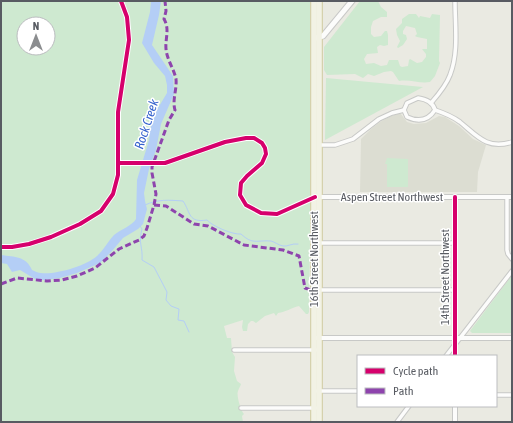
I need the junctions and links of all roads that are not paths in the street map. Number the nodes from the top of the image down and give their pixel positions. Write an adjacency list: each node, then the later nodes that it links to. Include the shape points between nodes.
1 (121, 1): 17 (street, via 127,17 129,40 118,112 118,168 113,194 101,211 80,224 23,246)
2 (314, 1): 6 (main road, 16th Street Northwest)
3 (319, 1): 6 (main road, 16th Street Northwest)
4 (352, 1): 6 (main road, via 322,36)
5 (455, 1): 7 (street, via 455,46 450,76)
6 (317, 38): 11 (main road, 16th Street Northwest)
7 (431, 103): 8 (street, via 414,99 407,103); 9 (street)
8 (404, 110): 9 (street, via 407,117 419,121 427,118); 11 (street, via 380,118 356,138 335,145)
9 (434, 110): 10 (street, via 450,116 482,140 498,144)
10 (512, 142)
11 (317, 145): 12 (main road, 16th Street Northwest)
12 (317, 197): 13 (street, Aspen Street Northwest); 15 (main road, 16th Street Northwest)
13 (455, 197): 14 (street, Aspen Street Northwest); 16 (street, 14th Street Northwest)
14 (510, 197): 18 (street, via 507,250)
15 (317, 243): 16 (street); 20 (main road, 16th Street Northwest)
16 (455, 243): 21 (street, 14th Street Northwest)
17 (1, 247)
18 (512, 259)
19 (512, 271): 23 (street)
20 (317, 290): 21 (street); 22 (main road, 16th Street Northwest)
21 (455, 290): 23 (street, 14th Street Northwest)
22 (316, 338): 23 (street); 27 (main road, 16th Street Northwest)
23 (458, 338): 24 (street); 25 (street, 14th Street Northwest)
24 (512, 338)
25 (455, 344): 28 (street); 29 (street, 14th Street Northwest)
26 (234, 350): 27 (street)
27 (316, 350): 30 (main road, 16th Street Northwest)
28 (447, 355)
29 (455, 355)
30 (316, 391): 31 (street); 37 (main road, 16th Street Northwest)
31 (357, 391)
32 (497, 395): 33 (street)
33 (512, 395)
34 (408, 407): 40 (street)
35 (455, 407): 41 (street)
36 (241, 408): 37 (street)
37 (316, 408): 38 (main road, 16th Street Northwest); 39 (main road, 16th Street Northwest)
38 (314, 422)
39 (319, 422)
40 (397, 422)
41 (455, 422)

